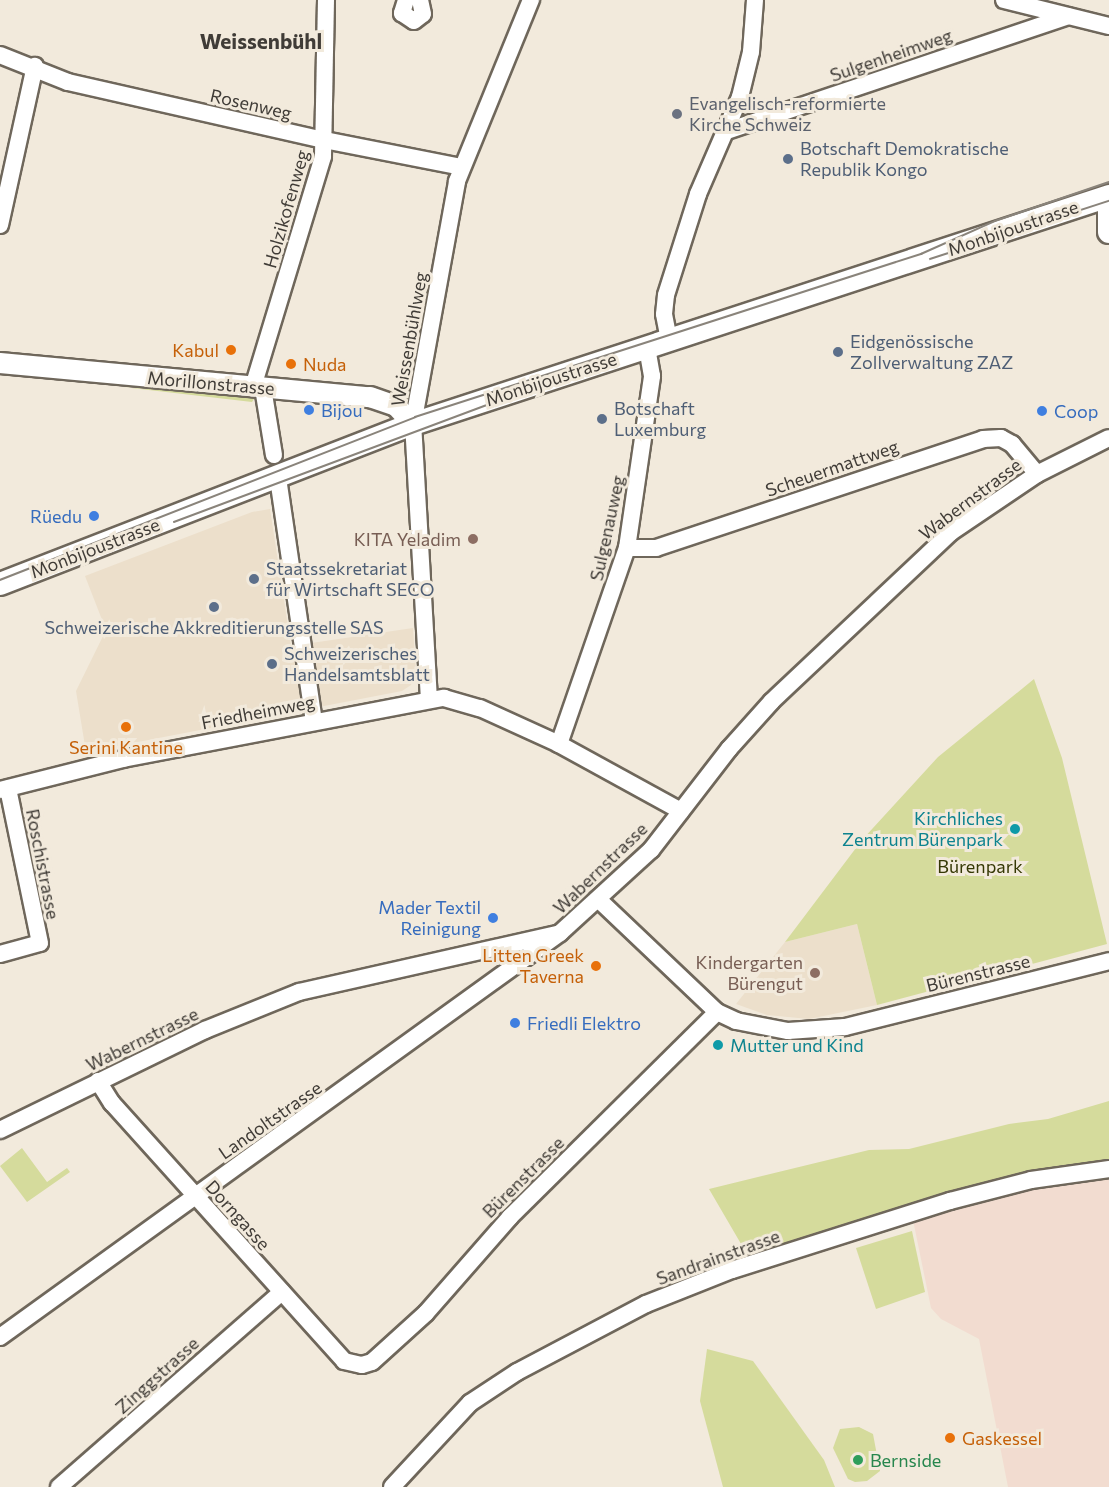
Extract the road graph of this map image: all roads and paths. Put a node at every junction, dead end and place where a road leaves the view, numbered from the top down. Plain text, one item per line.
1 (326, 0) edge
2 (406, 0) edge
3 (420, 0) edge
4 (531, 0) edge
5 (755, 0) edge
6 (1004, 0) edge
7 (1068, 16) junction
8 (1109, 26) edge
9 (0, 55) edge
10 (35, 66) junction
11 (727, 131) junction
12 (324, 141) junction
13 (461, 167) junction
14 (1109, 196) edge
15 (1109, 207) edge
16 (0, 225) edge
17 (1109, 232) edge
18 (669, 340) junction
19 (646, 348) junction
20 (0, 363) edge
21 (258, 387) junction
22 (413, 424) junction
23 (1109, 438) edge
24 (274, 455) dead end
25 (1037, 474) junction
26 (278, 478) junction
27 (627, 548) junction
28 (0, 584) edge
29 (429, 700) junction
30 (314, 721) junction
31 (560, 744) junction
32 (4, 789) edge
33 (681, 811) junction
34 (599, 900) junction
35 (560, 933) junction
36 (0, 954) edge
37 (1109, 961) edge
38 (717, 1012) junction
39 (98, 1081) junction
40 (0, 1130) edge
41 (1109, 1169) edge
42 (195, 1197) junction
43 (282, 1292) junction
44 (0, 1336) edge
45 (357, 1366) joint
46 (59, 1487) edge
47 (392, 1487) edge

1 - 12 street, Holzikofenweg
2 - 3 street
4 - 13 street, Weissenbühlweg
5 - 11 street
6 - 7 street
7 - 8 street
7 - 11 street, Sulgenheimweg
9 - 10 street, Rosenweg
10 - 12 street, Rosenweg
10 - 16 street
11 - 18 street
12 - 13 street, Rosenweg
12 - 21 street, Holzikofenweg
13 - 22 street, Weissenbühlweg
14 - 18 main road, Monbijoustrasse
15 - 17 main road
18 - 19 main road, Monbijoustrasse
19 - 22 main road, Monbijoustrasse
19 - 27 street, Sulgenauweg
20 - 21 street, Morillonstrasse
21 - 22 street, Morillonstrasse
21 - 24 street, Holzikofenweg
22 - 26 main road, Monbijoustrasse
22 - 29 street, Weissenbühlweg
23 - 25 street, Wabernstrasse
25 - 27 street, Scheuermattweg
25 - 33 street, Wabernstrasse
26 - 28 main road, Monbijoustrasse
26 - 30 street
27 - 31 street, Sulgenauweg
29 - 30 street, Friedheimweg
29 - 31 street, Friedheimweg
30 - 32 street, Friedheimweg
31 - 33 street, Friedheimweg
32 - 36 street, Roschistrasse
33 - 34 street, Wabernstrasse
34 - 35 street, Wabernstrasse
34 - 38 street, Bürenstrasse
35 - 39 street, Wabernstrasse
35 - 42 street, Landoltstrasse
37 - 38 street, Bürenstrasse
38 - 45 street, Bürenstrasse
39 - 40 street, Wabernstrasse
39 - 42 street, Dorngasse
41 - 47 street, Sandrainstrasse
42 - 43 street, Dorngasse
42 - 44 street, Landoltstrasse
43 - 45 street, Dorngasse
43 - 46 street, Zinggstrasse

